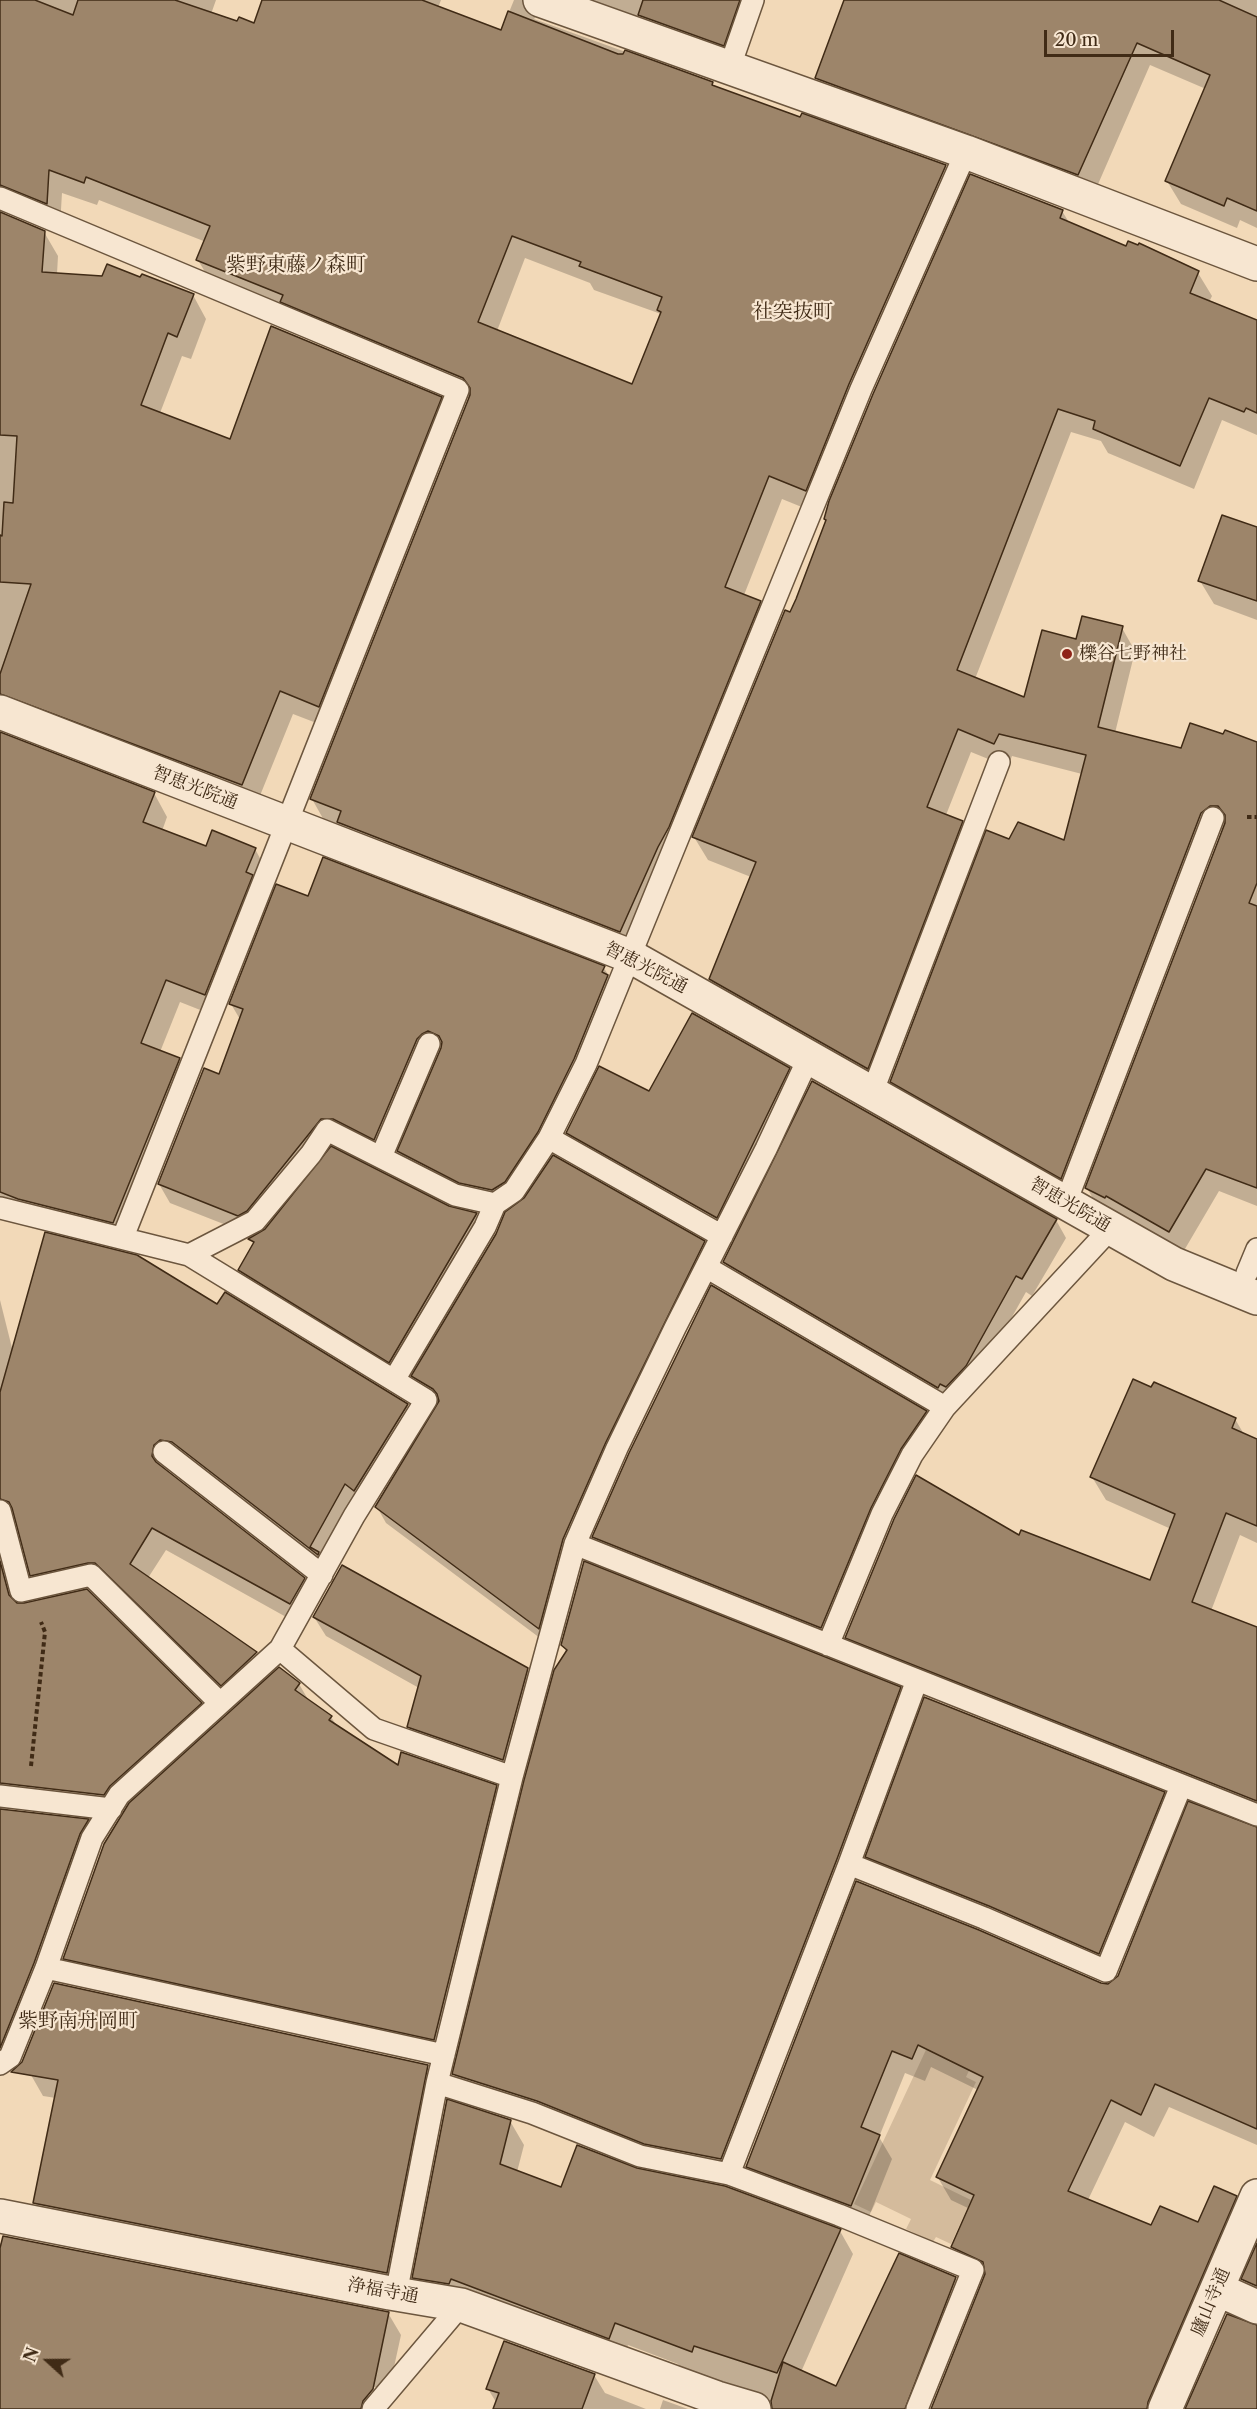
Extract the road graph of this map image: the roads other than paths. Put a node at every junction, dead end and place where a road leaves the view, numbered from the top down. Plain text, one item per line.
1 (540, 0) edge
2 (753, 0) edge
3 (730, 66) junction
4 (966, 152) junction
5 (0, 198) edge
6 (1257, 264) edge
7 (0, 712) edge
8 (999, 762) dead end
9 (1213, 818) dead end
10 (286, 823) junction
11 (630, 956) junction
12 (429, 1044) dead end
13 (809, 1057) junction
14 (872, 1093) junction
15 (549, 1138) junction
16 (381, 1157) junction
17 (1066, 1203) junction
18 (495, 1204) junction
19 (0, 1208) edge
20 (1111, 1228) junction
21 (722, 1236) junction
22 (123, 1238) junction
23 (1257, 1249) edge
24 (189, 1255) junction
25 (706, 1267) junction
26 (1252, 1286) edge
27 (394, 1380) junction
28 (945, 1407) junction
29 (164, 1452) dead end
30 (0, 1511) edge
31 (575, 1544) junction
32 (322, 1575) junction
33 (828, 1645) junction
34 (280, 1649) junction
35 (917, 1680) junction
36 (220, 1703) junction
37 (512, 1777) junction
38 (1181, 1786) junction
39 (0, 1796) edge
40 (111, 1809) junction
41 (1257, 1815) edge
42 (849, 1864) junction
43 (46, 1968) junction
44 (444, 2055) junction
45 (0, 2064) edge
46 (437, 2083) junction
47 (729, 2174) junction
48 (1257, 2196) edge
49 (0, 2216) edge
50 (1217, 2289) junction
51 (396, 2294) junction
52 (460, 2305) junction
53 (1257, 2307) edge
54 (373, 2409) edge
55 (754, 2409) edge
56 (917, 2409) edge
57 (1165, 2409) edge

1 - 3 street
2 - 3 lane
3 - 4 street
4 - 6 street
4 - 11 lane
5 - 10 lane
7 - 10 street, 智恵光院通
8 - 14 lane
9 - 17 lane
10 - 11 street, 智恵光院通
10 - 22 lane
11 - 13 street, 智恵光院通
11 - 15 lane
12 - 16 lane
13 - 14 street, 智恵光院通
13 - 21 lane
14 - 17 street, 智恵光院通
15 - 18 lane
15 - 21 lane
16 - 18 lane
16 - 24 lane
17 - 20 street, 智恵光院通
18 - 27 lane
19 - 22 lane
20 - 26 street, 智恵光院通
20 - 28 lane
21 - 25 lane
22 - 24 lane
23 - 26 lane
24 - 27 lane
25 - 28 lane
25 - 31 lane
27 - 32 lane
28 - 33 lane
29 - 32 lane
30 - 36 lane
31 - 33 lane
31 - 37 lane
32 - 34 lane
33 - 35 lane
34 - 36 lane
34 - 37 lane
35 - 38 lane
35 - 42 lane
36 - 40 lane
37 - 44 lane
38 - 41 lane
38 - 42 lane
39 - 40 lane
40 - 43 lane
42 - 47 lane
43 - 44 lane
43 - 45 lane
44 - 46 lane
46 - 47 lane
46 - 51 lane
47 - 56 lane
48 - 50 street, 廬山寺通
49 - 51 street, 浄福寺通
50 - 53 street
50 - 57 street, 廬山寺通
51 - 52 street, 浄福寺通
52 - 54 lane
52 - 55 street, 浄福寺通

